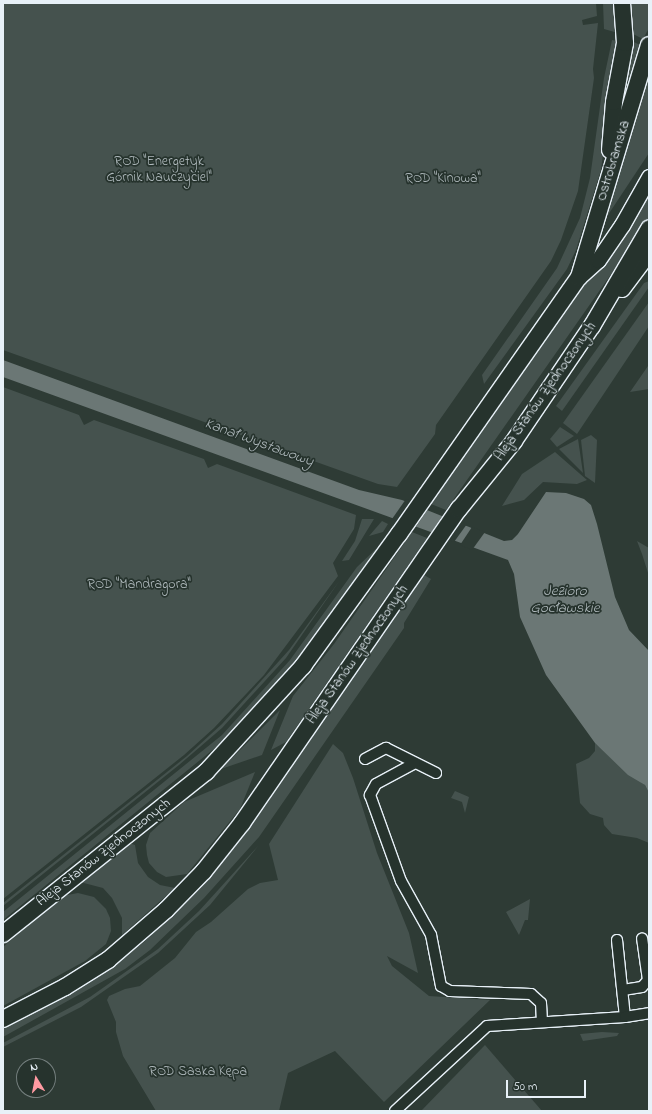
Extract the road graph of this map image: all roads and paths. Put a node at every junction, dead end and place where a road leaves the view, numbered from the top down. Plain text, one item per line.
1 (622, 3) edge
2 (649, 45) edge
3 (649, 177) edge
4 (607, 183) junction
5 (649, 229) edge
6 (649, 254) edge
7 (579, 277) junction
8 (592, 326) junction
9 (365, 760) dead end
10 (415, 763) junction
11 (436, 773) dead end
12 (3, 934) edge
13 (642, 938) dead end
14 (617, 940) dead end
15 (623, 990) junction
16 (649, 1013) edge
17 (626, 1017) junction
18 (3, 1019) edge
19 (542, 1022) junction
20 (395, 1111) edge

1 - 4 main road
2 - 4 main road, Ostrobramska
3 - 7 main road, Aleja Stanów Zjednoczonych
4 - 7 main road, Ostrobramska
5 - 8 main road, Aleja Stanów Zjednoczonych
6 - 8 main road
7 - 12 main road, Aleja Stanów Zjednoczonych
8 - 18 main road, Aleja Stanów Zjednoczonych
9 - 10 street
10 - 11 street
10 - 19 street
13 - 15 street
14 - 15 street
15 - 17 street
16 - 17 street
17 - 19 street
19 - 20 street

